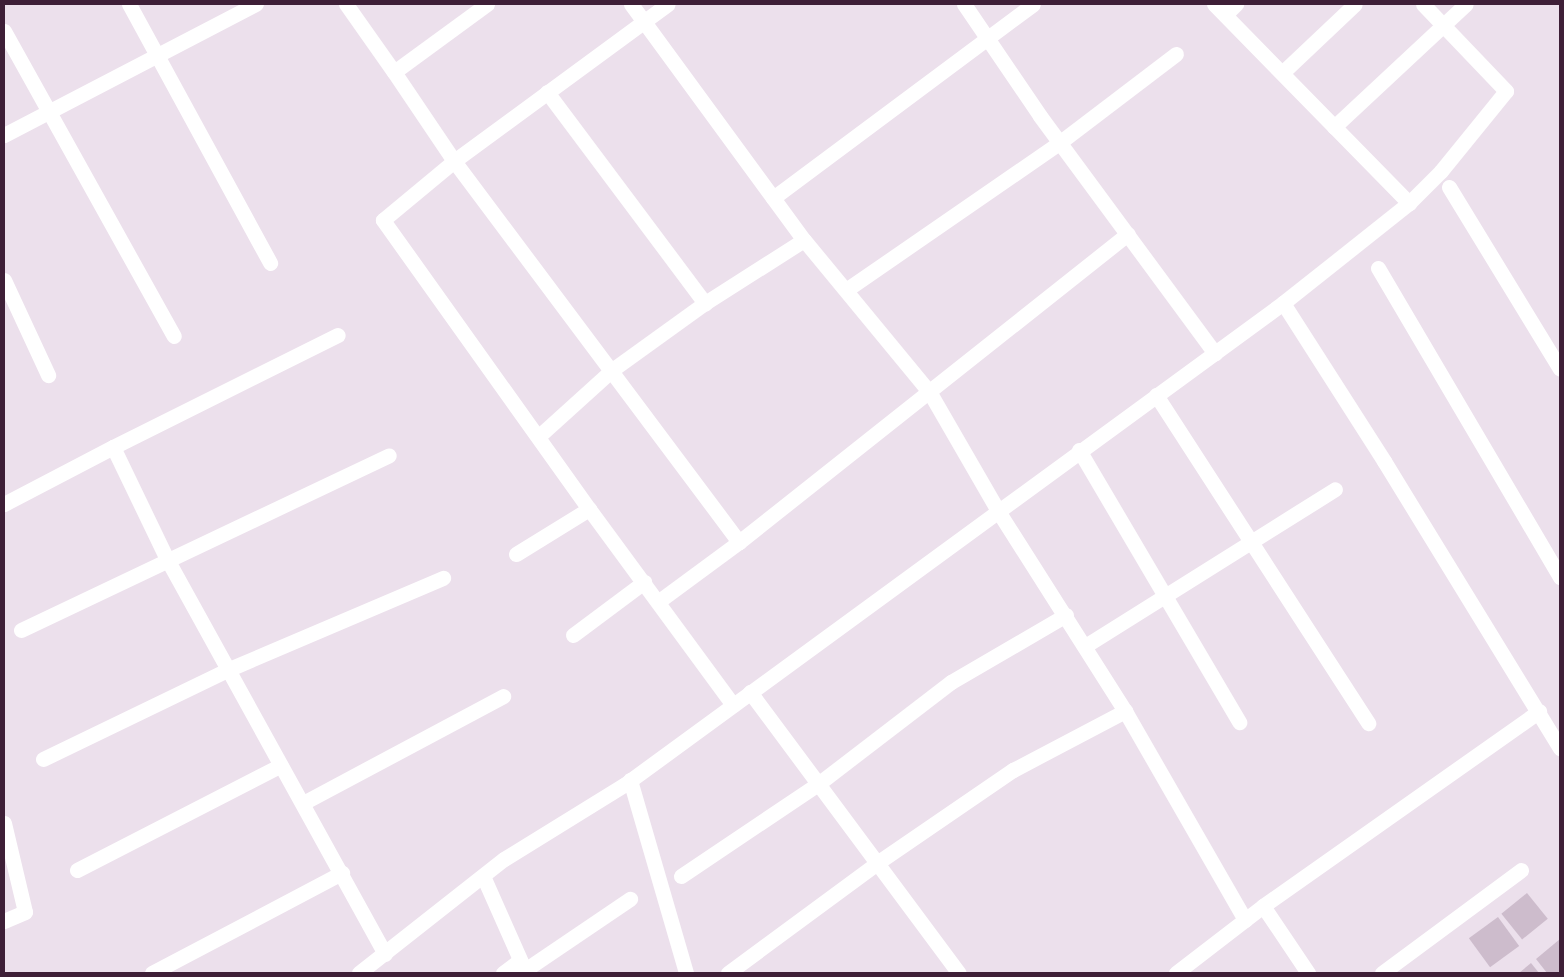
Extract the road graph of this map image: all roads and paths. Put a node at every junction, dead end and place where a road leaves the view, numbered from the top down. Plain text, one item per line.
1 (128, 4) edge
2 (256, 4) edge
3 (346, 4) edge
4 (487, 4) edge
5 (631, 4) edge
6 (668, 4) edge
7 (964, 4) edge
8 (1033, 4) edge
9 (1236, 4) edge
10 (1355, 4) edge
11 (1422, 4) edge
12 (1466, 4) edge
13 (1219, 9) edge
14 (643, 20) junction
15 (1443, 25) junction
16 (4, 31) edge
17 (987, 38) junction
18 (158, 54) junction
19 (1176, 54) dead end
20 (394, 72) junction
21 (1282, 73) junction
22 (547, 92) junction
23 (51, 110) junction
24 (1334, 126) junction
25 (4, 135) edge
26 (1059, 143) junction
27 (454, 161) junction
28 (1449, 187) dead end
29 (773, 198) junction
30 (1409, 203) junction
31 (1128, 234) junction
32 (804, 240) junction
33 (270, 263) dead end
34 (1378, 268) dead end
35 (4, 280) edge
36 (846, 290) junction
37 (704, 303) junction
38 (1283, 304) junction
39 (338, 335) dead end
40 (174, 336) dead end
41 (1215, 353) junction
42 (1560, 369) edge
43 (612, 370) junction
44 (48, 375) dead end
45 (930, 393) junction
46 (1156, 395) junction
47 (540, 436) junction
48 (113, 447) junction
49 (1079, 450) junction
50 (389, 455) dead end
51 (1335, 489) dead end
52 (4, 504) edge
53 (588, 509) junction
54 (998, 512) junction
55 (1251, 540) junction
56 (739, 542) junction
57 (516, 554) dead end
58 (167, 559) junction
59 (1560, 577) edge
60 (443, 578) dead end
61 (644, 582) junction
62 (1167, 596) junction
63 (659, 601) junction
64 (1066, 615) junction
65 (22, 630) dead end
66 (573, 635) dead end
67 (1086, 646) junction
68 (227, 670) junction
69 (750, 692) junction
70 (503, 696) dead end
71 (733, 704) junction
72 (1125, 711) junction
73 (1539, 711) junction
74 (1239, 722) dead end
75 (1368, 723) dead end
76 (1560, 748) edge
77 (43, 759) dead end
78 (281, 765) junction
79 (630, 780) junction
80 (818, 784) junction
81 (303, 803) junction
82 (4, 823) edge
83 (876, 863) junction
84 (77, 870) dead end
85 (1521, 870) dead end
86 (342, 873) junction
87 (483, 876) junction
88 (681, 876) dead end
89 (630, 898) dead end
90 (1263, 906) junction
91 (1245, 920) junction
92 (4, 922) edge
93 (385, 954) junction
94 (524, 968) edge
95 (152, 973) edge
96 (359, 973) edge
97 (503, 973) edge
98 (686, 973) edge
99 (728, 973) edge
100 (958, 973) edge
101 (1176, 973) edge
102 (1308, 973) edge
103 (1382, 973) edge

1 - 18 street
2 - 18 street
3 - 20 street
4 - 20 street
5 - 14 street
6 - 14 street
7 - 17 street
8 - 17 street
9 - 13 street
10 - 21 street
11 - 15 street
12 - 15 street
13 - 21 street
14 - 22 street
14 - 29 street
15 - 24 street
15 - 30 street
16 - 23 street
17 - 26 street
17 - 29 street
18 - 23 street
18 - 33 street
19 - 26 street
20 - 27 street
21 - 24 street
22 - 27 street
22 - 37 street
23 - 25 street
23 - 40 street
24 - 30 street
26 - 31 street
26 - 36 street
27 - 43 street
27 - 47 street
28 - 42 street
29 - 32 street
30 - 38 street
31 - 41 street
31 - 45 street
32 - 36 street
32 - 37 street
34 - 59 street
35 - 44 street
36 - 45 street
37 - 43 street
38 - 41 street
38 - 73 street
39 - 48 street
41 - 46 street
43 - 47 street
43 - 56 street
45 - 54 street
45 - 56 street
46 - 49 street
46 - 55 street
47 - 53 street
48 - 52 street
48 - 58 street
49 - 54 street
49 - 62 street
50 - 58 street
51 - 55 street
53 - 57 street
53 - 61 street
54 - 64 street
54 - 69 street
55 - 62 street
55 - 75 street
56 - 63 street
58 - 65 street
58 - 68 street
60 - 68 street
61 - 63 street
61 - 66 street
62 - 67 street
62 - 74 street
63 - 71 street
64 - 67 street
64 - 80 street
67 - 72 street
68 - 77 street
68 - 78 street
69 - 71 street
69 - 80 street
70 - 81 street
71 - 79 street
72 - 83 street
72 - 91 street
73 - 76 street
73 - 90 street
78 - 81 street
78 - 84 street
79 - 87 street
79 - 98 street
80 - 83 street
80 - 88 street
81 - 86 street
82 - 92 street
83 - 99 street
83 - 100 street
85 - 103 street
86 - 93 street
86 - 95 street
87 - 93 street
87 - 94 street
89 - 94 street
90 - 91 street
90 - 102 street
91 - 101 street
93 - 96 street
94 - 97 street

